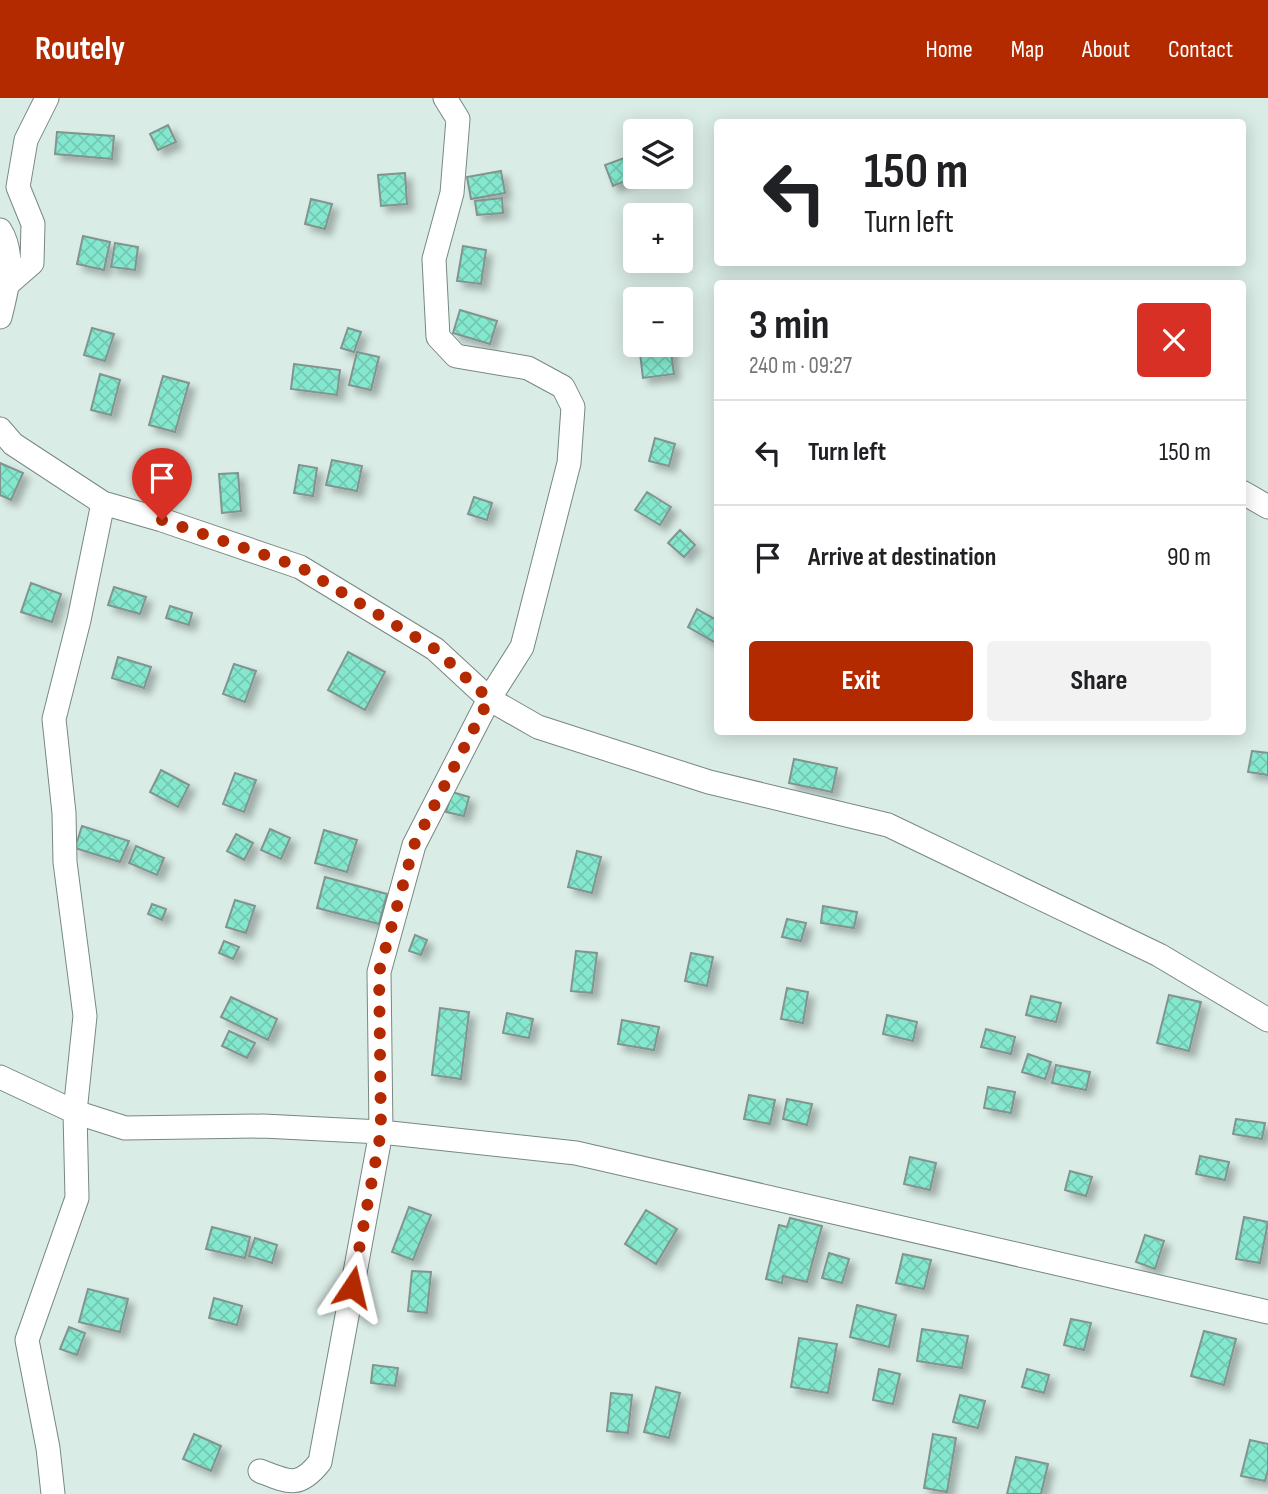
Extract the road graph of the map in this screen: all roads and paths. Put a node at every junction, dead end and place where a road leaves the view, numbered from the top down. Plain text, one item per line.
1 (47, 98) edge
2 (445, 98) edge
3 (0, 230) edge
4 (9, 283) junction
5 (0, 317) edge
6 (0, 429) edge
7 (1246, 494) edge
8 (103, 503) junction
9 (1268, 507) edge
10 (489, 699) junction
11 (1268, 1020) edge
12 (0, 1077) edge
13 (75, 1112) junction
14 (381, 1132) junction
15 (1268, 1312) edge
16 (260, 1471) dead end
17 (53, 1494) edge

1 - 4 street
2 - 10 street
3 - 4 street
4 - 5 street
6 - 8 street
7 - 9 street
8 - 10 street
8 - 13 street
10 - 11 street
10 - 14 street
12 - 13 street
13 - 14 street
13 - 17 street
14 - 15 street
14 - 16 street

